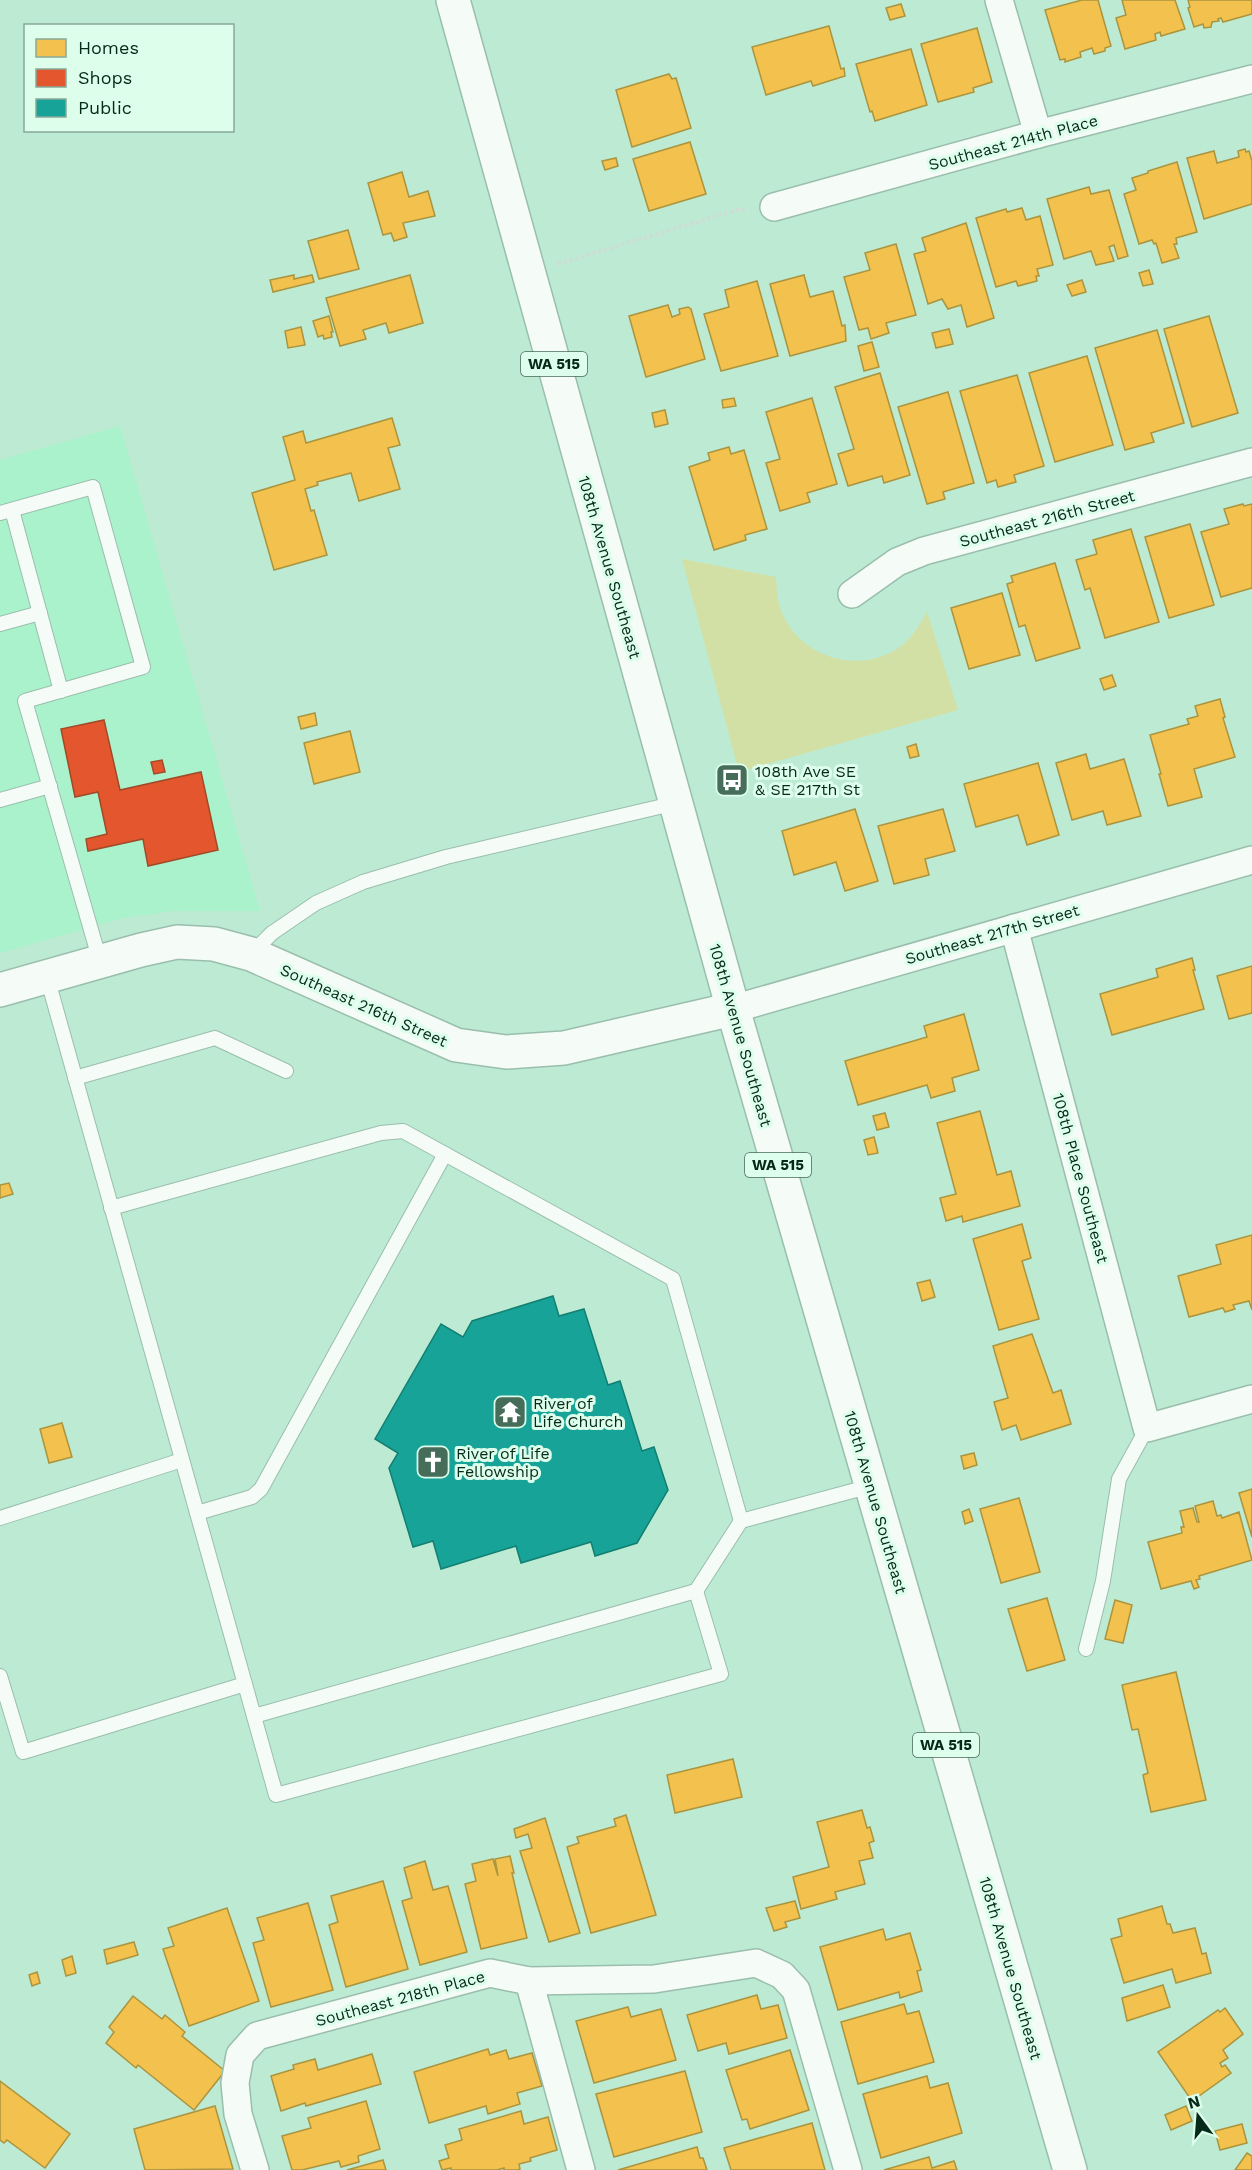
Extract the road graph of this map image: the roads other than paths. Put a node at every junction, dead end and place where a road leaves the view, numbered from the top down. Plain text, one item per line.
1 (453, 0) edge
2 (999, 0) edge
3 (1252, 79) edge
4 (1038, 134) junction
5 (774, 207) road end
6 (1252, 462) edge
7 (6, 512) edge
8 (852, 594) dead end
9 (40, 613) junction
10 (0, 624) edge
11 (61, 691) junction
12 (50, 786) junction
13 (0, 800) edge
14 (676, 803) junction
15 (1252, 860) edge
16 (1014, 928) junction
17 (251, 954) junction
18 (100, 961) junction
19 (46, 977) junction
20 (0, 990) edge
21 (733, 1009) junction
22 (286, 1071) dead end
23 (75, 1078) junction
24 (445, 1154) junction
25 (111, 1208) junction
26 (1252, 1399) edge
27 (1147, 1428) junction
28 (182, 1460) junction
29 (871, 1486) junction
30 (197, 1512) junction
31 (0, 1518) edge
32 (741, 1521) junction
33 (696, 1591) junction
34 (1086, 1650) dead end
35 (0, 1676) edge
36 (245, 1684) junction
37 (254, 1716) junction
38 (529, 1981) junction
39 (255, 2170) edge
40 (581, 2170) edge
41 (848, 2170) edge
42 (1070, 2170) edge

1 - 14 main road, 108th Avenue Southeast / WA 515
2 - 4 street
3 - 4 street, Southeast 214th Place
4 - 5 street, Southeast 214th Place
6 - 8 street, Southeast 216th Street
7 - 9 lane
7 - 11 lane
9 - 10 lane
9 - 11 lane
11 - 12 lane
12 - 13 lane
12 - 18 lane
14 - 17 lane
14 - 21 main road, 108th Avenue Southeast / WA 515
15 - 16 street, Southeast 217th Street
16 - 21 street, Southeast 217th Street
16 - 27 street, 108th Place Southeast
17 - 18 main road, Southeast 216th Street
17 - 21 main road, Southeast 216th Street
18 - 19 main road, Southeast 216th Street
19 - 20 main road, Southeast 216th Street
19 - 23 lane
21 - 29 main road, 108th Avenue Southeast / WA 515
22 - 23 lane
23 - 25 lane
24 - 25 lane
24 - 30 lane
24 - 32 lane
25 - 28 lane
26 - 27 street
27 - 34 lane
28 - 30 lane
28 - 31 lane
29 - 32 lane
29 - 42 main road, 108th Avenue Southeast / WA 515
30 - 36 lane
32 - 33 lane
33 - 37 lane
33 - 37 lane
35 - 36 lane
36 - 37 lane
38 - 39 street, Southeast 218th Place
38 - 40 street
38 - 41 street, Southeast 218th Place

